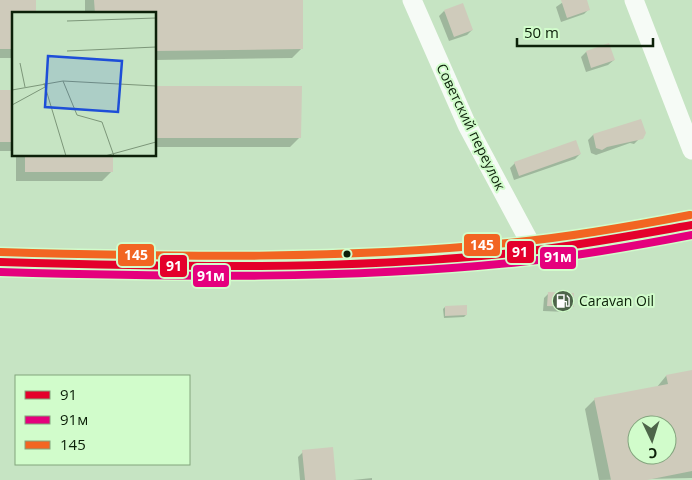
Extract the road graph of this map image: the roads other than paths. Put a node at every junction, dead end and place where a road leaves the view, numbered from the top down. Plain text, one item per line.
1 (412, 0) edge
2 (634, 0) edge
3 (692, 150) edge
4 (692, 225) edge
5 (535, 252) junction
6 (0, 262) edge

1 - 5 street, Советский переулок
2 - 3 street
4 - 5 main road
5 - 6 main road

